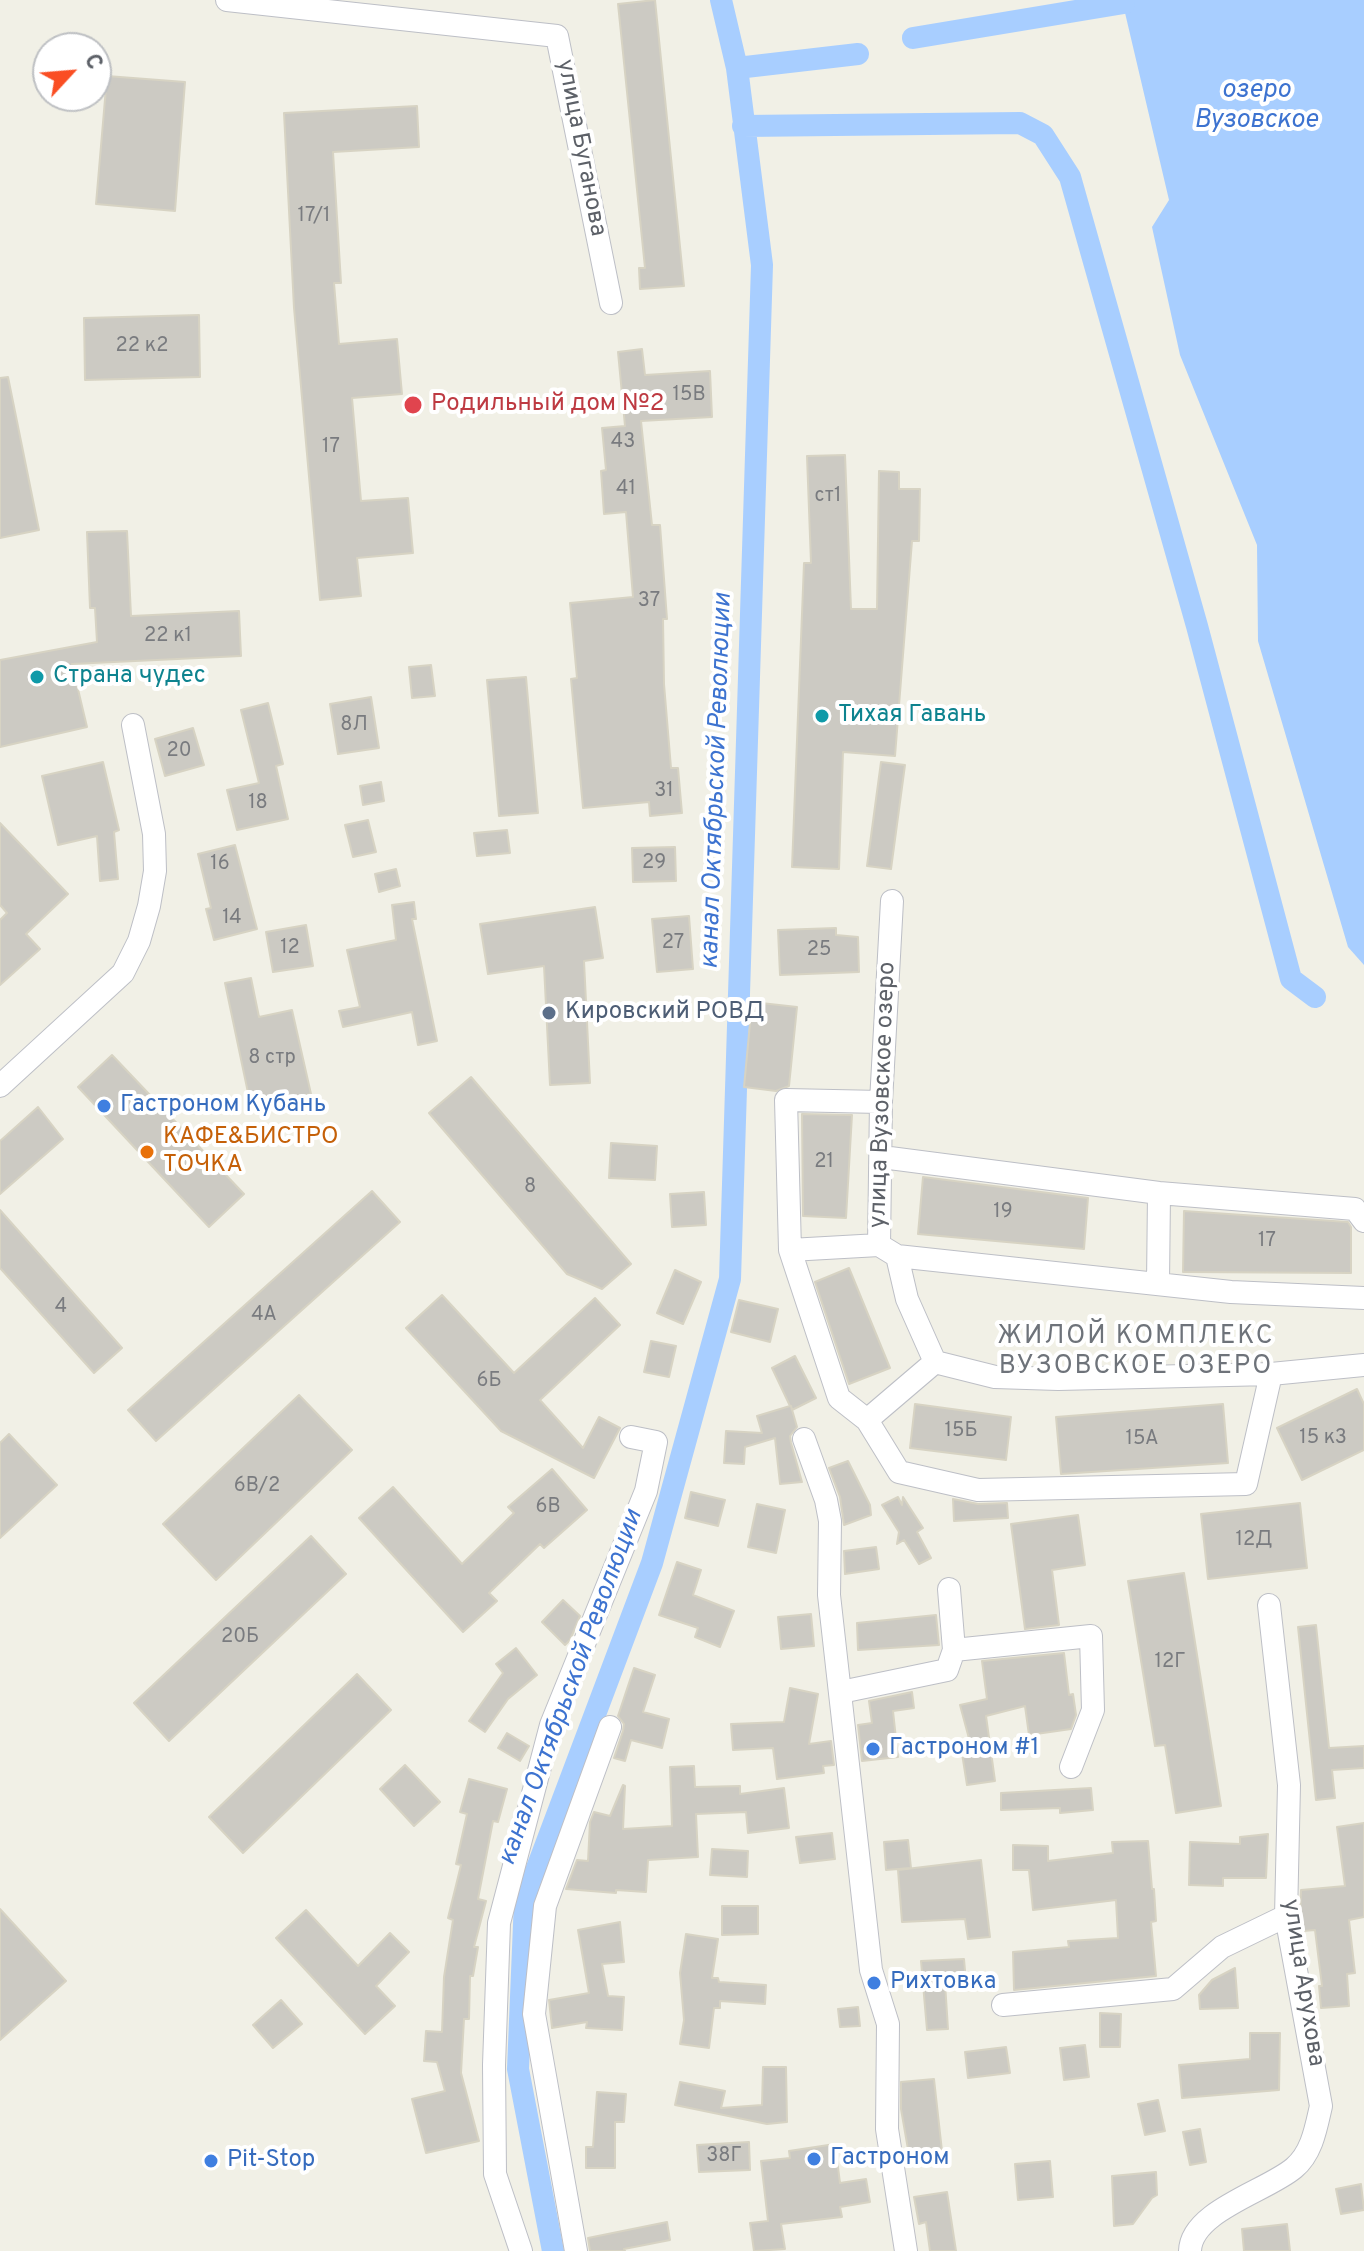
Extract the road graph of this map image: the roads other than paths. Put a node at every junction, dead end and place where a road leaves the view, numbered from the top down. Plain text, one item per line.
1 (227, 0) edge
2 (611, 303) dead end
3 (133, 725) dead end
4 (892, 901) dead end
5 (0, 1086) edge
6 (881, 1102) junction
7 (882, 1157) junction
8 (1159, 1193) junction
9 (1364, 1221) edge
10 (790, 1250) junction
11 (888, 1251) junction
12 (1158, 1284) junction
13 (1364, 1298) edge
14 (935, 1362) junction
15 (1364, 1365) edge
16 (1271, 1374) junction
17 (867, 1420) junction
18 (631, 1437) dead end
19 (804, 1439) dead end
20 (949, 1589) dead end
21 (1269, 1605) dead end
22 (954, 1650) junction
23 (841, 1692) junction
24 (610, 1727) dead end
25 (1071, 1767) dead end
26 (1286, 1916) junction
27 (1003, 2005) dead end
28 (521, 2251) edge
29 (576, 2251) edge
30 (906, 2251) edge
31 (1190, 2251) edge

1 - 2 street, улица Буганова
3 - 5 street
4 - 6 street, улица Вузовское озеро
6 - 7 street, улица Вузовское озеро
6 - 10 street
7 - 8 street
7 - 11 street, улица Вузовское озеро
8 - 9 street
8 - 12 street
10 - 11 street
10 - 17 street
11 - 12 street, улица Вузовское озеро
11 - 14 street
12 - 13 street, улица Вузовское озеро
14 - 16 street
14 - 17 street
15 - 16 street
16 - 17 street
18 - 28 street
19 - 23 street
20 - 22 street
21 - 26 street, улица Арухова
22 - 23 street
22 - 25 street
23 - 30 street
24 - 29 street
26 - 27 street
26 - 31 street, улица Арухова

